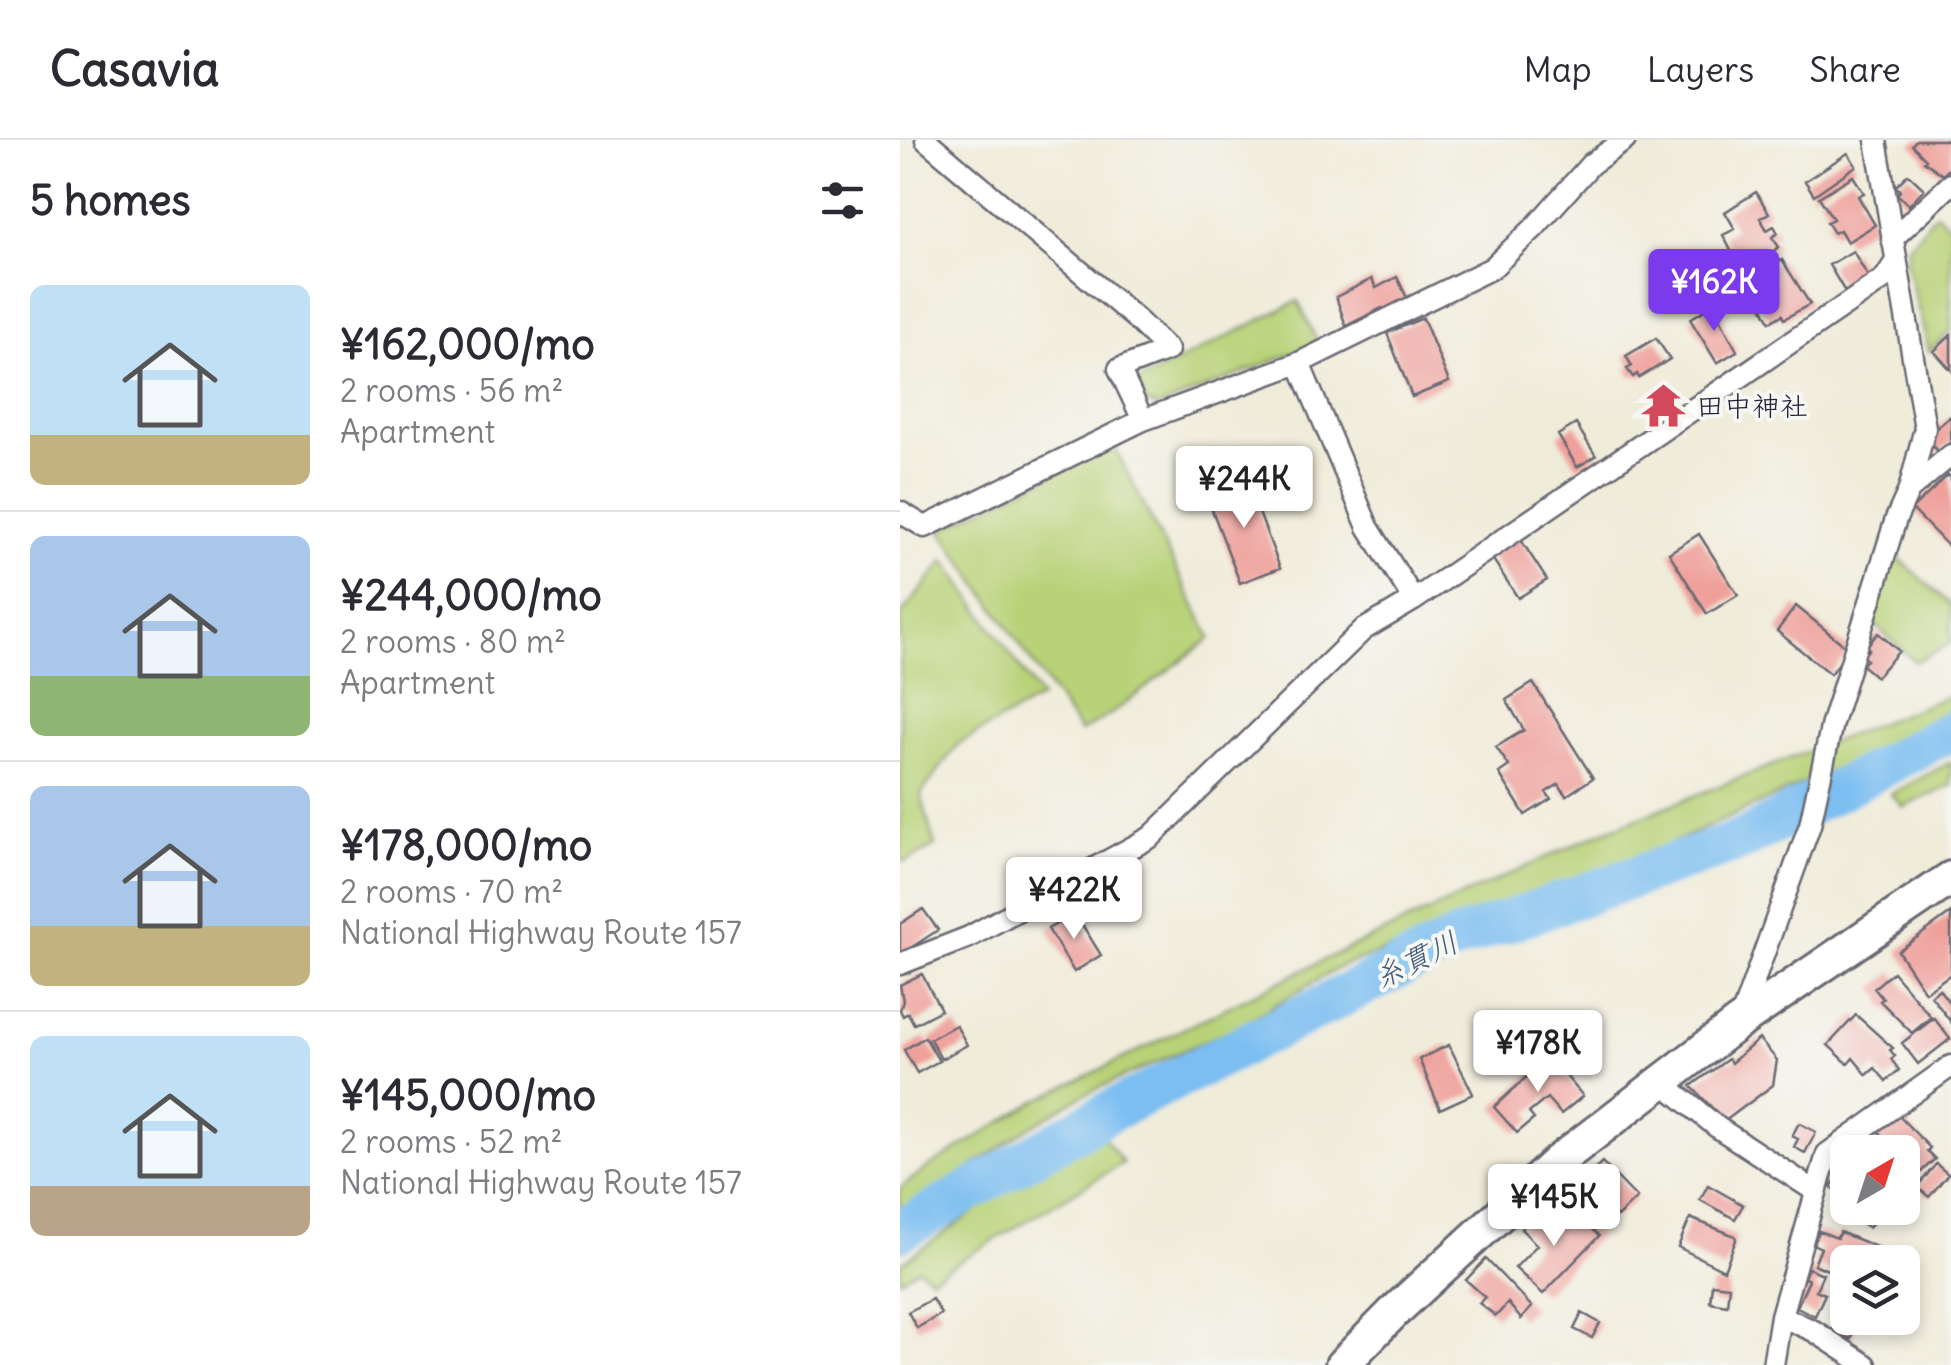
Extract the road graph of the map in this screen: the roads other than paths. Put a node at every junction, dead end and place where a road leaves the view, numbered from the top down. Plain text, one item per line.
1 (926, 140) edge
2 (1625, 140) edge
3 (1876, 140) edge
4 (1951, 184) edge
5 (1892, 239) junction
6 (1896, 261) junction
7 (1299, 363) junction
8 (1143, 420) junction
9 (1951, 455) edge
10 (1909, 490) junction
11 (900, 512) edge
12 (1414, 600) junction
13 (1951, 878) edge
14 (900, 964) edge
15 (1738, 1023) junction
16 (1951, 1066) edge
17 (1662, 1082) junction
18 (1815, 1191) junction
19 (1781, 1316) junction
20 (1342, 1365) edge
21 (1773, 1365) edge
22 (1866, 1365) edge

1 - 8 street
2 - 7 street
3 - 5 street
4 - 5 street
5 - 6 street
6 - 10 street
6 - 12 street
7 - 8 street
7 - 12 street
8 - 11 street
9 - 10 street
10 - 15 street
12 - 14 street
13 - 15 highway
15 - 17 highway
16 - 18 street
17 - 18 street
17 - 20 highway
18 - 19 street
19 - 21 street
19 - 22 street

